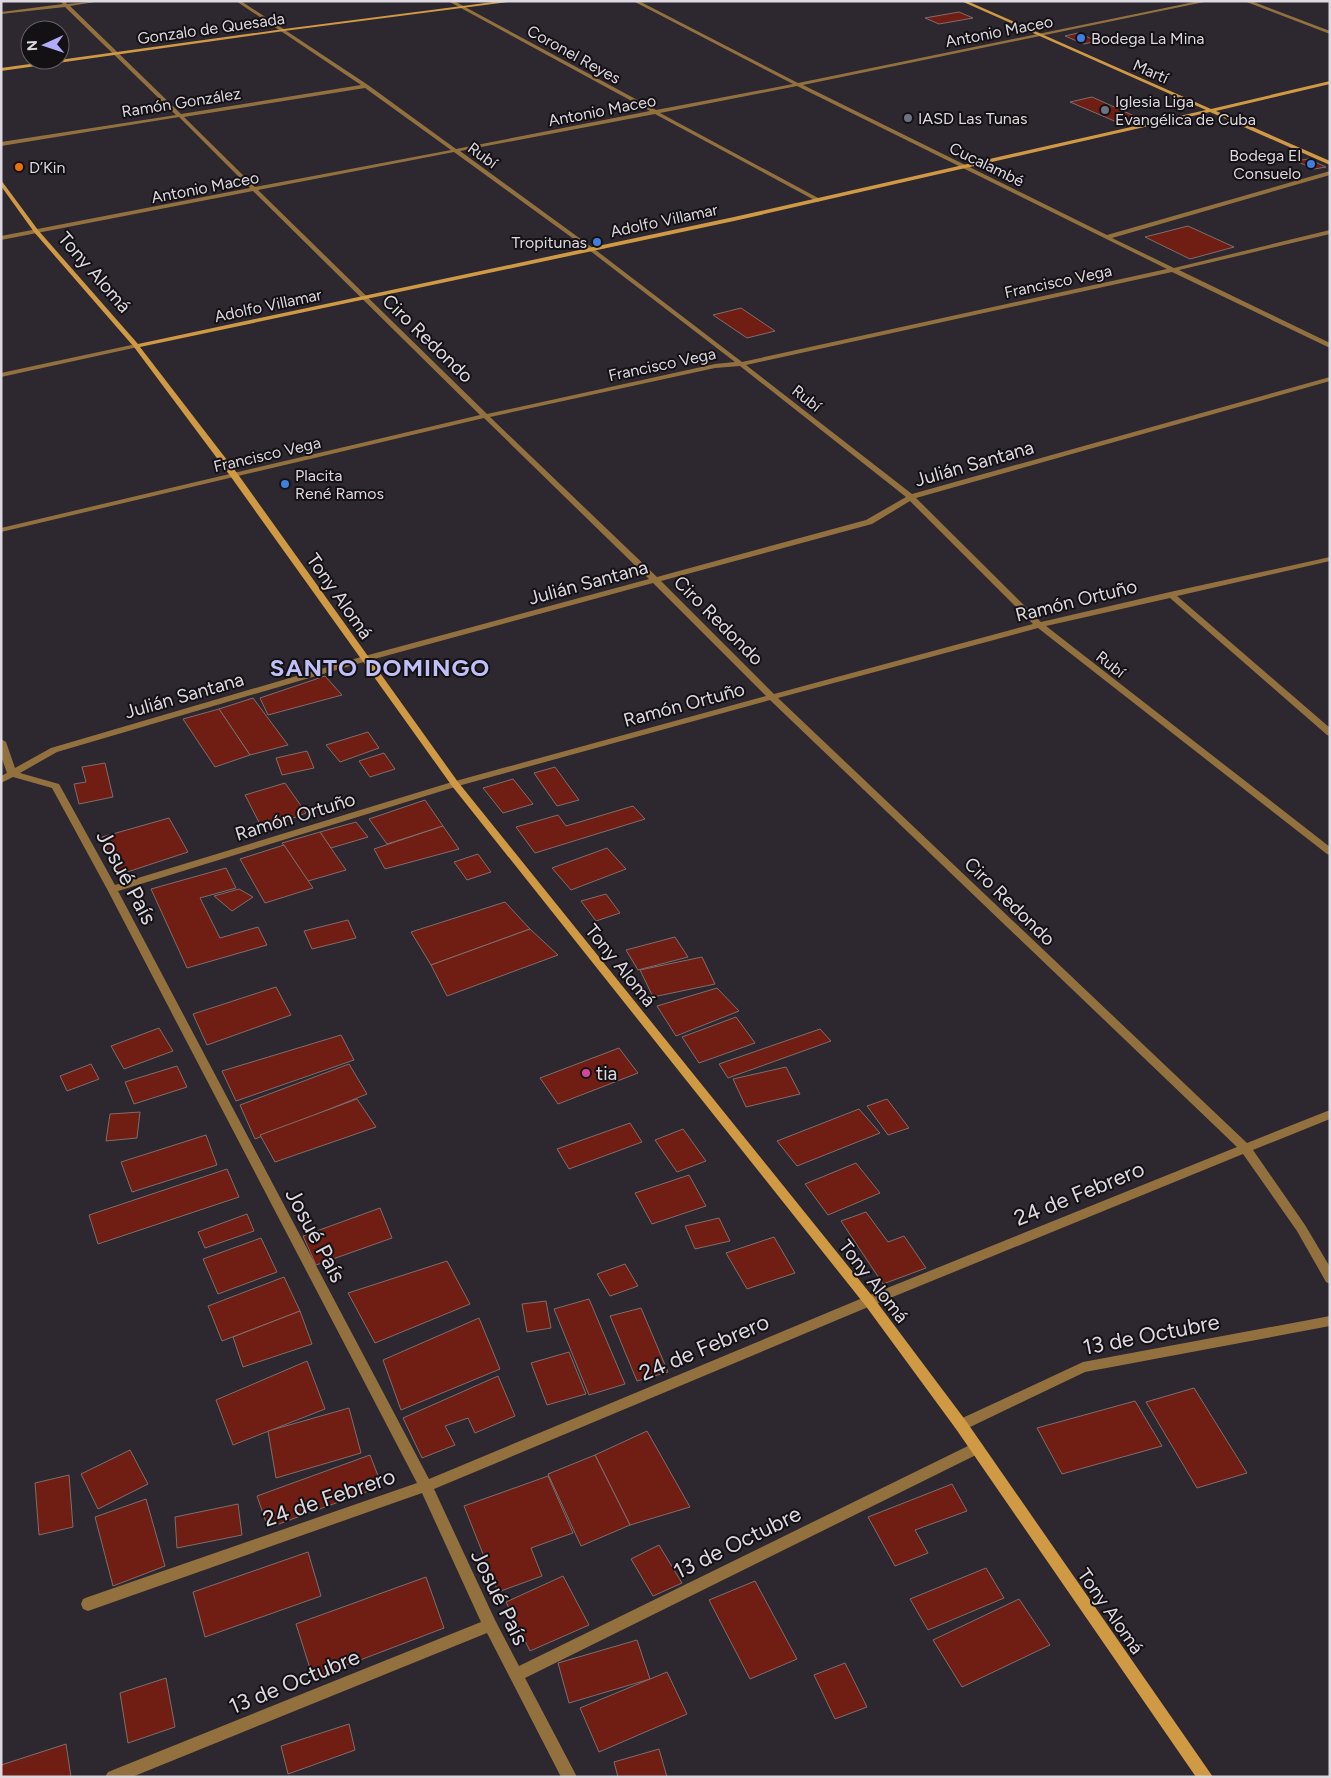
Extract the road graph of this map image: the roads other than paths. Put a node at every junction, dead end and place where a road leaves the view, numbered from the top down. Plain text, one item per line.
1 (99, 1) edge
2 (238, 1) edge
3 (450, 1) edge
4 (514, 1) edge
5 (635, 1) edge
6 (963, 1) edge
7 (1207, 1) edge
8 (1246, 1) edge
9 (64, 3) edge
10 (462, 8) junction
11 (1, 13) edge
12 (284, 30) junction
13 (1330, 33) edge
14 (1041, 36) junction
15 (118, 54) junction
16 (1, 70) edge
17 (1330, 82) edge
18 (796, 85) junction
19 (366, 86) junction
20 (1212, 111) junction
21 (654, 112) junction
22 (180, 115) junction
23 (1, 144) edge
24 (454, 152) junction
25 (1330, 163) edge
26 (963, 168) junction
27 (1330, 172) edge
28 (1, 182) edge
29 (255, 191) junction
30 (818, 200) junction
31 (36, 231) junction
32 (1330, 232) edge
33 (1108, 237) junction
34 (1, 238) edge
35 (592, 249) junction
36 (1173, 270) junction
37 (364, 299) junction
38 (136, 346) junction
39 (1330, 346) edge
40 (741, 364) junction
41 (1, 375) edge
42 (1330, 379) edge
43 (485, 416) junction
44 (234, 475) junction
45 (911, 498) junction
46 (1, 530) edge
47 (1330, 560) edge
48 (655, 580) junction
49 (1170, 594) junction
50 (1039, 625) junction
51 (364, 659) junction
52 (772, 697) junction
53 (1330, 733) edge
54 (1, 742) edge
55 (7, 777) edge
56 (455, 784) junction
57 (1330, 852) edge
58 (112, 889) junction
59 (1330, 1114) edge
60 (1246, 1149) junction
61 (1330, 1279) edge
62 (869, 1302) junction
63 (1330, 1321) edge
64 (962, 1425) junction
65 (977, 1448) junction
66 (426, 1486) junction
67 (88, 1604) dead end
68 (490, 1625) junction
69 (515, 1675) junction
70 (113, 1777) edge
71 (570, 1777) edge
72 (1205, 1777) edge

1 - 9 street
2 - 12 street, Rubí
3 - 10 street, Coronel Reyes
4 - 10 street, Gonzalo de Quesada
5 - 18 street, Cucalambé
6 - 14 street, Martí
7 - 14 street, Antonio Maceo
8 - 13 street
9 - 11 street
9 - 15 street, Ciro Redondo
10 - 12 street, Gonzalo de Quesada
10 - 21 street, Coronel Reyes
12 - 15 street, Gonzalo de Quesada
12 - 19 street, Rubí
14 - 18 street, Antonio Maceo
14 - 20 street, Martí
15 - 16 street, Gonzalo de Quesada
15 - 22 street, Ciro Redondo
17 - 20 street, Adolfo Villamar
18 - 21 street, Antonio Maceo
18 - 26 street, Cucalambé
19 - 22 street, Ramón González
19 - 24 street, Rubí
20 - 25 street, Martí
20 - 26 street, Adolfo Villamar
21 - 24 street, Antonio Maceo
21 - 30 street, Coronel Reyes
22 - 23 street, Ramón González
22 - 29 street, Ciro Redondo
24 - 29 street, Antonio Maceo
24 - 35 street, Rubí
26 - 30 street, Adolfo Villamar
26 - 33 street, Cucalambé
27 - 33 street
28 - 31 street, Tony Alomá
29 - 31 street, Antonio Maceo
29 - 37 street, Ciro Redondo
30 - 35 street, Adolfo Villamar
31 - 34 street, Antonio Maceo
31 - 38 street, Tony Alomá
32 - 36 street, Francisco Vega
33 - 36 street, Cucalambé
35 - 37 street, Adolfo Villamar
35 - 40 street, Rubí
36 - 39 street, Cucalambé
36 - 40 street, Francisco Vega
37 - 38 street, Adolfo Villamar
37 - 43 street, Ciro Redondo
38 - 41 street, Adolfo Villamar
38 - 44 street, Tony Alomá
40 - 43 street, Francisco Vega
40 - 45 street, Rubí
42 - 45 street, Julián Santana
43 - 44 street, Francisco Vega
43 - 48 street, Ciro Redondo
44 - 46 street, Francisco Vega
44 - 51 street, Tony Alomá
45 - 48 street, Julián Santana
45 - 50 street, Rubí
47 - 49 street, Ramón Ortuño
48 - 51 street, Julián Santana
48 - 52 street, Ciro Redondo
49 - 50 street, Ramón Ortuño
49 - 53 street
50 - 52 street, Ramón Ortuño
50 - 57 street, Rubí
51 - 55 street, Julián Santana
51 - 56 street, Tony Alomá
52 - 56 street, Ramón Ortuño
52 - 60 street, Ciro Redondo
54 - 55 street
55 - 58 street, Josué País
56 - 58 street, Ramón Ortuño
56 - 62 street, Tony Alomá
58 - 66 street, Josué País
59 - 60 street, 24 de Febrero
60 - 61 street, Ciro Redondo
60 - 62 street, 24 de Febrero
62 - 64 street, Tony Alomá
62 - 66 street, 24 de Febrero
63 - 64 street, 13 de Octubre
64 - 65 street, Tony Alomá
65 - 69 street, 13 de Octubre
65 - 72 street, Tony Alomá
66 - 67 street, 24 de Febrero
66 - 68 street, Josué País
68 - 69 street, Josué País
68 - 70 street, 13 de Octubre
69 - 71 street, Josué País

